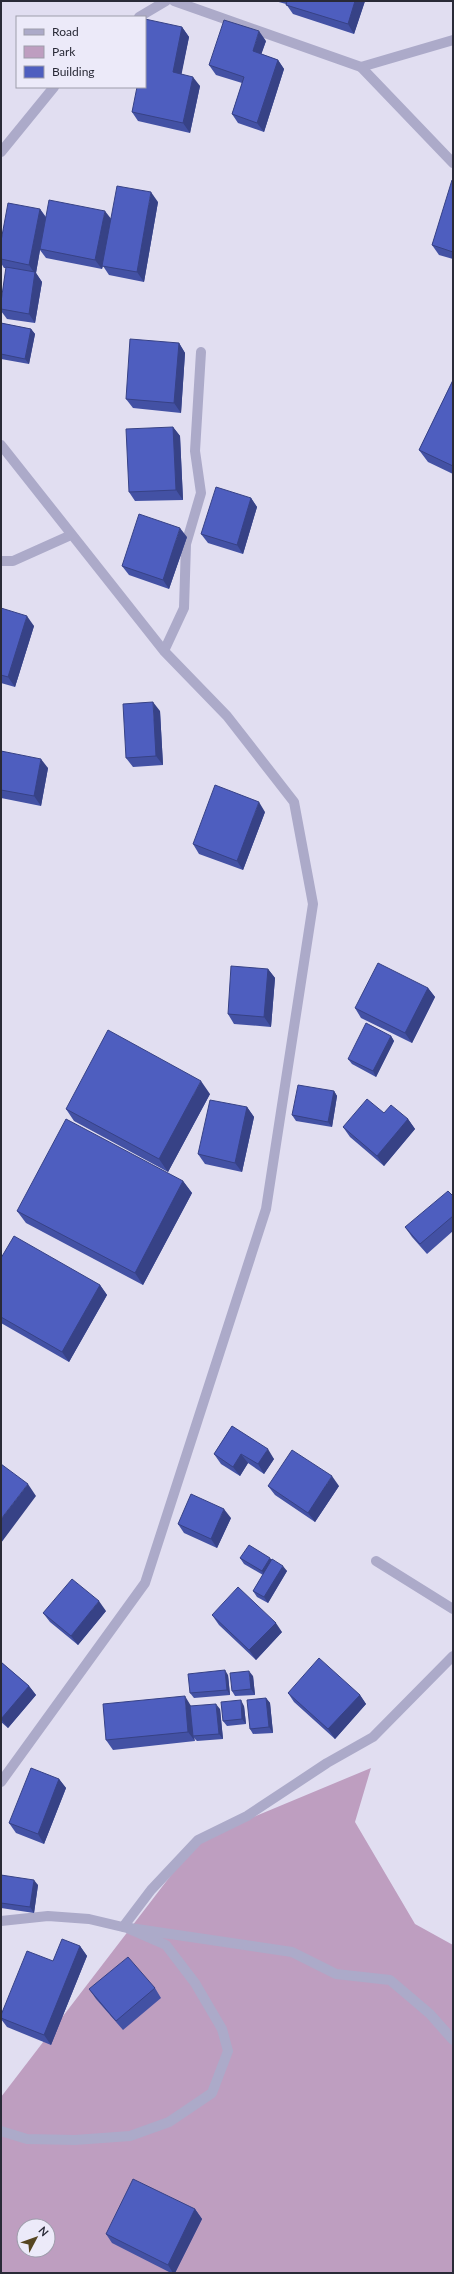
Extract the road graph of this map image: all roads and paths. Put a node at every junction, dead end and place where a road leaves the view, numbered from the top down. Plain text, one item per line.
1 (166, 1) edge
2 (174, 1) edge
3 (141, 16) edge
4 (453, 40) edge
5 (361, 67) junction
6 (53, 88) edge
7 (1, 152) edge
8 (453, 162) edge
9 (201, 352) dead end
10 (1, 445) edge
11 (71, 535) junction
12 (1, 561) edge
13 (164, 651) junction
14 (376, 1560) dead end
15 (453, 1609) edge
16 (453, 1656) edge
17 (1, 1782) edge
18 (1, 1921) edge
19 (122, 1927) junction
20 (453, 2040) edge
21 (1, 2131) edge

1 - 3 street
2 - 5 street
4 - 5 street
5 - 8 street
6 - 7 street
9 - 13 street
10 - 11 street
11 - 12 street
11 - 13 street
13 - 17 street
14 - 15 street
16 - 19 street
18 - 19 street
19 - 20 street
19 - 21 street

